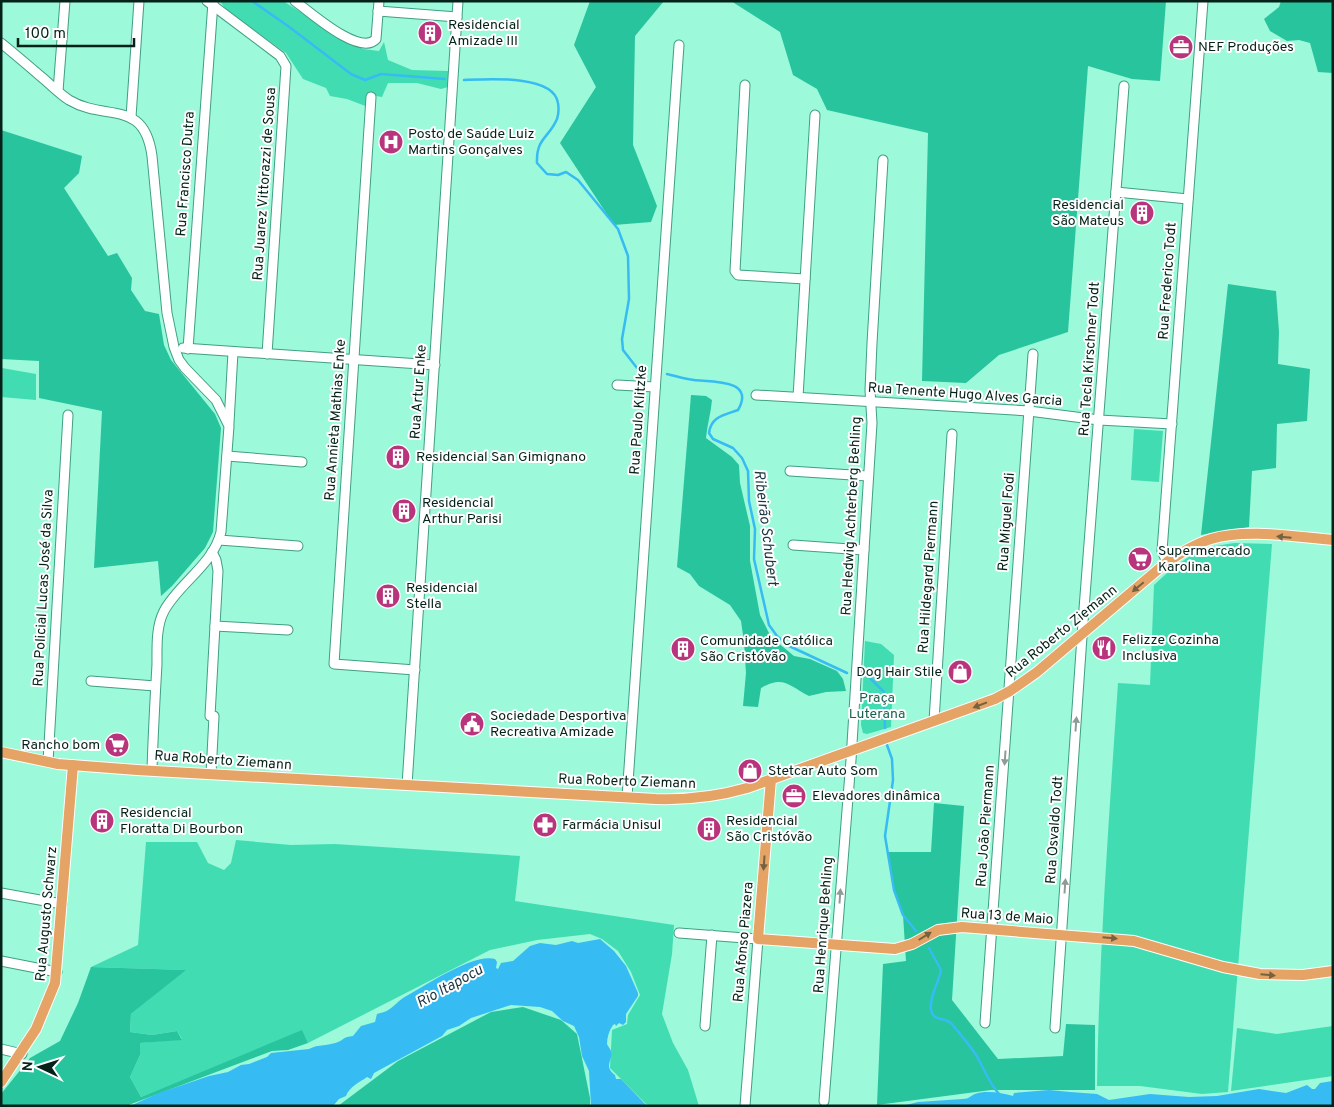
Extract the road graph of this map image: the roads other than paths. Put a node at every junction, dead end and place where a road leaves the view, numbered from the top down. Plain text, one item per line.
1 (65, 1) edge
2 (139, 1) edge
3 (295, 1) edge
4 (379, 1) edge
5 (458, 1) edge
6 (1203, 1) edge
7 (211, 3) edge
8 (378, 11) junction
9 (457, 17) junction
10 (1, 43) edge
11 (679, 45) dead end
12 (745, 85) dead end
13 (1124, 86) dead end
14 (58, 91) junction
15 (371, 97) dead end
16 (815, 115) dead end
17 (132, 117) junction
18 (883, 160) dead end
19 (1116, 192) junction
20 (1188, 199) junction
21 (805, 279) junction
22 (174, 348) junction
23 (188, 349) junction
24 (233, 352) junction
25 (267, 354) junction
26 (1033, 354) dead end
27 (354, 360) junction
28 (435, 365) junction
29 (617, 385) dead end
30 (655, 386) junction
31 (756, 395) dead end
32 (798, 397) junction
33 (871, 402) junction
34 (1028, 411) junction
35 (68, 415) dead end
36 (1099, 420) junction
37 (1172, 424) junction
38 (229, 426) junction
39 (952, 434) dead end
40 (227, 456) junction
41 (302, 462) dead end
42 (790, 471) dead end
43 (868, 476) junction
44 (219, 540) junction
45 (1333, 540) edge
46 (793, 545) dead end
47 (298, 546) dead end
48 (864, 550) junction
49 (212, 552) junction
50 (1167, 562) junction
51 (215, 626) junction
52 (288, 630) dead end
53 (1082, 634) junction
54 (415, 670) junction
55 (91, 681) dead end
56 (155, 686) junction
57 (1010, 692) junction
58 (934, 721) junction
59 (851, 751) junction
60 (1, 752) edge
61 (48, 762) junction
62 (73, 765) junction
63 (152, 770) junction
64 (211, 774) junction
65 (771, 780) junction
66 (407, 785) junction
67 (627, 797) junction
68 (1, 893) edge
69 (62, 904) junction
70 (992, 930) junction
71 (679, 933) dead end
72 (1062, 934) junction
73 (715, 935) junction
74 (758, 939) junction
75 (836, 945) junction
76 (1, 961) edge
77 (1, 965) edge
78 (1333, 971) edge
79 (57, 974) junction
80 (985, 1023) dead end
81 (707, 1026) dead end
82 (1055, 1028) dead end
83 (1, 1049) edge
84 (22, 1054) junction
85 (1, 1082) edge
86 (824, 1102) dead end
87 (745, 1106) edge

1 - 14 street
2 - 17 street
3 - 8 street
4 - 8 street
5 - 9 street, Rua Artur Enke
6 - 20 street, Rua Frederico Todt
7 - 23 street, Rua Francisco Dutra
7 - 25 street, Rua Juarez Vittorazzi de Sousa
8 - 9 street
9 - 28 street, Rua Artur Enke
10 - 14 street
11 - 30 street, Rua Paulo Klitzke
12 - 21 street
13 - 19 street, Rua Tecla Kirschner Todt
14 - 17 street
15 - 27 street, Rua Annieta Mathias Enke
16 - 21 street
17 - 22 street
18 - 33 street, Rua Hedwig Achterberg Behling
19 - 20 street
19 - 36 street, Rua Tecla Kirschner Todt
20 - 37 street, Rua Frederico Todt
21 - 32 street
22 - 23 street
22 - 38 street
23 - 24 street
24 - 25 street
24 - 38 street
25 - 27 street
26 - 34 street, Rua Miguel Fodi
27 - 28 street
27 - 54 street, Rua Annieta Mathias Enke
28 - 54 street, Rua Artur Enke
29 - 30 street
30 - 67 street, Rua Paulo Klitzke
31 - 32 street, Rua Tenente Hugo Alves Garcia
32 - 33 street, Rua Tenente Hugo Alves Garcia
33 - 34 street, Rua Tenente Hugo Alves Garcia
33 - 43 street, Rua Hedwig Achterberg Behling
34 - 36 street, Rua Tenente Hugo Alves Garcia
34 - 57 street, Rua Miguel Fodi
35 - 61 street, Rua Policial Lucas José da Silva
36 - 37 street, Rua Tenente Hugo Alves Garcia
36 - 53 street, Rua Tecla Kirschner Todt
37 - 50 street, Rua Frederico Todt
38 - 40 street
39 - 58 street, Rua Hildegard Piermann
40 - 41 street
40 - 44 street
42 - 43 street
43 - 48 street, Rua Hedwig Achterberg Behling
44 - 47 street
44 - 49 street
45 -> 50 main road, Rua Roberto Ziemann
46 - 48 street
48 - 59 street, Rua Hedwig Achterberg Behling
49 - 51 street
49 - 56 street
50 -> 53 main road, Rua Roberto Ziemann
51 - 52 street
51 - 64 street
53 - 57 main road, Rua Roberto Ziemann
72 -> 53 street, Rua Osvaldo Todt
54 - 66 street, Rua Artur Enke
55 - 56 street
56 - 63 street
57 -> 58 main road, Rua Roberto Ziemann
57 -> 70 street, Rua João Piermann
58 - 59 main road, Rua Roberto Ziemann
59 - 65 main road, Rua Roberto Ziemann
75 -> 59 street, Rua Henrique Behling
60 - 61 main road, Rua Roberto Ziemann
61 - 62 main road, Rua Roberto Ziemann
62 - 63 main road, Rua Roberto Ziemann
62 - 69 main road, Rua Augusto Schwarz
63 - 64 main road, Rua Roberto Ziemann
64 - 66 main road, Rua Roberto Ziemann
65 - 67 main road, Rua Roberto Ziemann
65 -> 74 main road, Rua Afonso Piazera
66 - 67 main road, Rua Roberto Ziemann
68 - 69 street
69 - 79 main road, Rua Augusto Schwarz
70 - 72 main road, Rua 13 de Maio
75 -> 70 main road, Rua 13 de Maio
70 - 80 street, Rua João Piermann
71 - 73 street, Rua 13 de Maio
72 -> 78 main road, Rua 13 de Maio
72 - 82 street, Rua Osvaldo Todt
73 - 74 street, Rua 13 de Maio
73 - 81 street
74 - 75 main road, Rua 13 de Maio
74 - 87 street, Rua Afonso Piazera
75 - 86 street, Rua Henrique Behling
76 - 79 street
77 - 79 street
79 - 84 main road, Rua Augusto Schwarz
83 - 84 street
84 - 85 main road, Rua Augusto Schwarz

